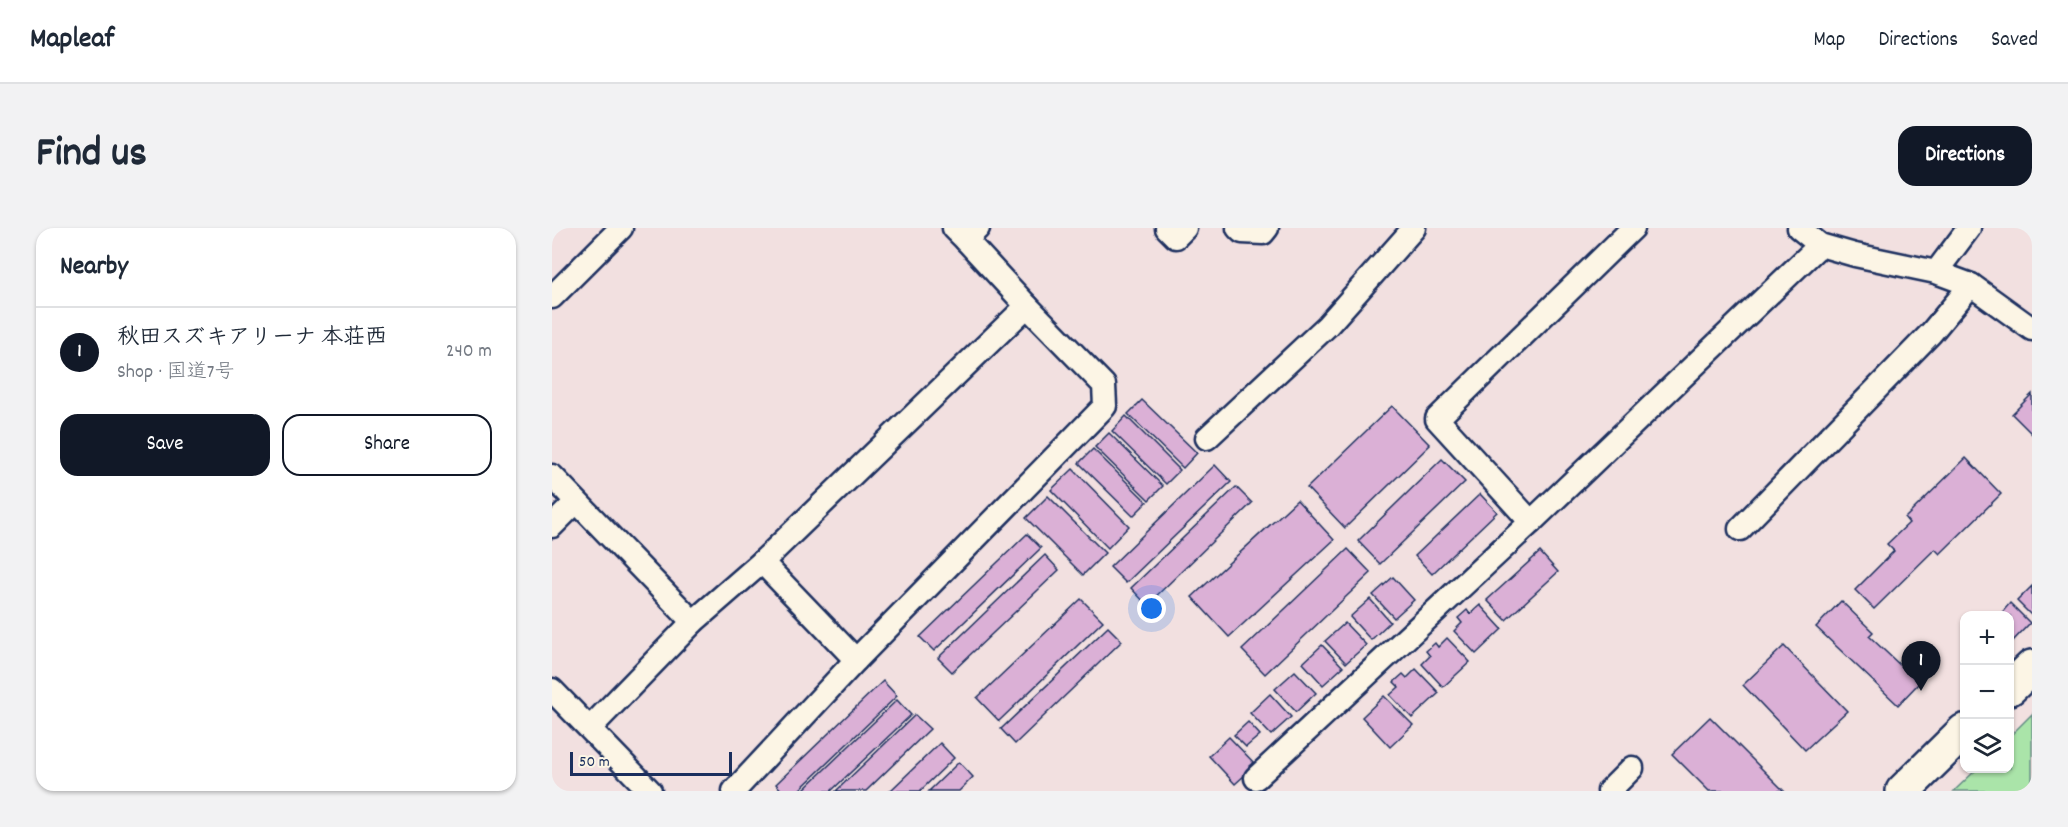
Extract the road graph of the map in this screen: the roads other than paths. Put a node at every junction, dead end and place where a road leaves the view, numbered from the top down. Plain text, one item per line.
1 (621, 228) edge
2 (1167, 228) edge
3 (1185, 228) edge
4 (1238, 228) edge
5 (1268, 228) edge
6 (1414, 228) edge
7 (1633, 228) edge
8 (1799, 228) edge
9 (1969, 228) edge
10 (966, 232) edge
11 (1820, 244) junction
12 (1936, 272) junction
13 (1971, 285) junction
14 (552, 297) edge
15 (1027, 306) junction
16 (2032, 329) edge
17 (1207, 438) dead end
18 (552, 476) edge
19 (576, 502) junction
20 (1532, 522) junction
21 (552, 526) edge
22 (1740, 529) dead end
23 (762, 562) junction
24 (693, 622) junction
25 (856, 660) junction
26 (2032, 667) edge
27 (2014, 684) edge
28 (552, 690) edge
29 (590, 728) junction
30 (1960, 736) edge
31 (1632, 768) dead end
32 (1256, 778) dead end
33 (650, 791) edge
34 (734, 791) edge
35 (1609, 791) edge
36 (1903, 791) edge

1 - 14 street
2 - 3 street
4 - 5 street
6 - 17 street
7 - 20 street
8 - 11 street
9 - 12 street
10 - 15 street
11 - 12 street
11 - 20 street
12 - 13 street
13 - 16 street
13 - 22 street
15 - 23 street
15 - 25 street
18 - 19 street
19 - 21 street
19 - 24 street
20 - 32 street
23 - 24 street
23 - 25 street
24 - 29 street
25 - 34 street
26 - 27 highway
28 - 29 street
29 - 33 street
30 - 36 highway
31 - 35 street

